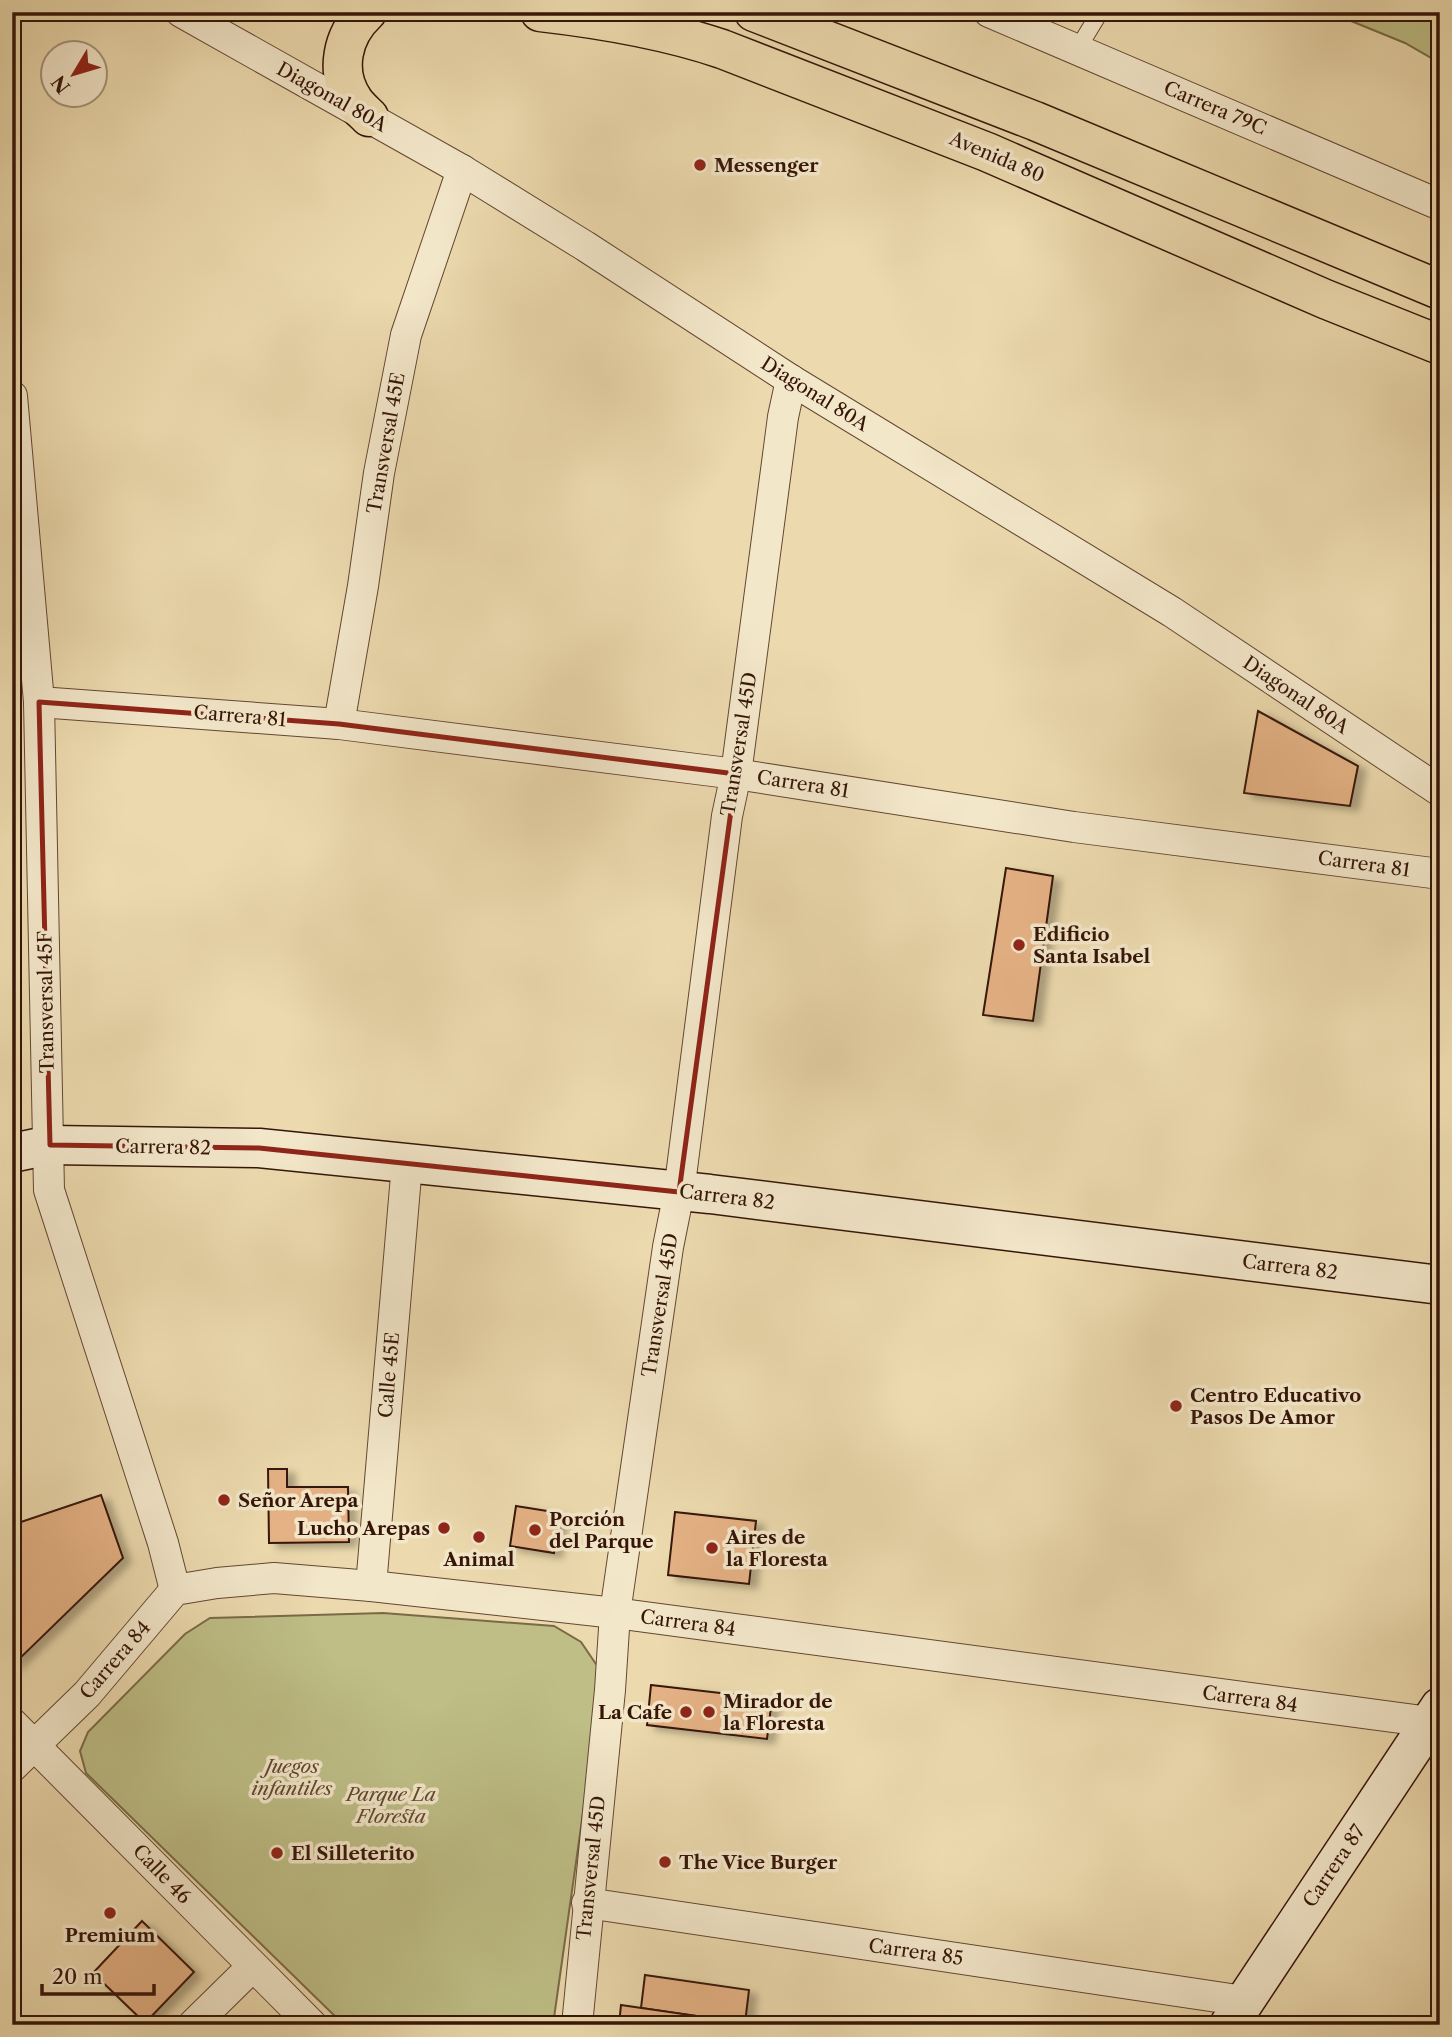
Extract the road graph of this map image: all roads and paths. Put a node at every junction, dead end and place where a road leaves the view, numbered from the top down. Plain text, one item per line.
1 (181, 12) edge
2 (367, 12) edge
3 (540, 12) edge
4 (754, 12) edge
5 (989, 12) edge
6 (1100, 12) edge
7 (1077, 50) junction
8 (369, 117) junction
9 (462, 170) junction
10 (1440, 205) edge
11 (1440, 290) edge
12 (1440, 345) edge
13 (791, 380) junction
14 (12, 396) edge
15 (38, 702) junction
16 (339, 724) junction
17 (736, 774) junction
18 (1440, 791) edge
19 (1440, 874) edge
20 (50, 1145) junction
21 (12, 1153) edge
22 (407, 1164) junction
23 (679, 1192) junction
24 (1440, 1285) edge
25 (371, 1586) junction
26 (174, 1590) junction
27 (615, 1613) junction
28 (1437, 1717) edge
29 (12, 1723) edge
30 (35, 1745) junction
31 (12, 1767) edge
32 (587, 1903) junction
33 (252, 1966) junction
34 (1237, 2013) edge
35 (193, 2025) edge
36 (312, 2025) edge
37 (577, 2025) edge

1 - 8 street, Diagonal 80A
2 - 8 main road
3 - 12 main road, Avenida 80
4 - 11 main road
5 - 7 street, Carrera 79C
6 - 7 lane
7 - 10 street, Carrera 79C
8 - 9 street, Diagonal 80A
9 - 13 street, Diagonal 80A
9 - 16 street, Transversal 45E
13 - 17 street, Transversal 45D
13 - 18 street, Diagonal 80A
14 - 15 street, Transversal 45F
15 - 16 street, Carrera 81
15 - 20 street, Transversal 45F
16 - 17 street, Carrera 81
17 - 19 street, Carrera 81
17 - 23 street, Transversal 45D
20 - 21 street, Carrera 82
20 - 22 street, Carrera 82
20 - 26 street, Transversal 45F
22 - 23 street, Carrera 82
22 - 25 street, Calle 45E
23 - 24 street, Carrera 82
23 - 27 street, Transversal 45D
25 - 26 street, Carrera 84
25 - 27 street, Carrera 84
26 - 30 street, Carrera 84
27 - 28 street, Carrera 84
27 - 32 street, Transversal 45D
28 - 34 street, Carrera 87
29 - 30 street, Calle 46
30 - 31 street, Carrera 84
30 - 33 street, Calle 46
32 - 34 street, Carrera 85
32 - 37 street, Transversal 45D
33 - 35 street
33 - 36 street, Calle 46

